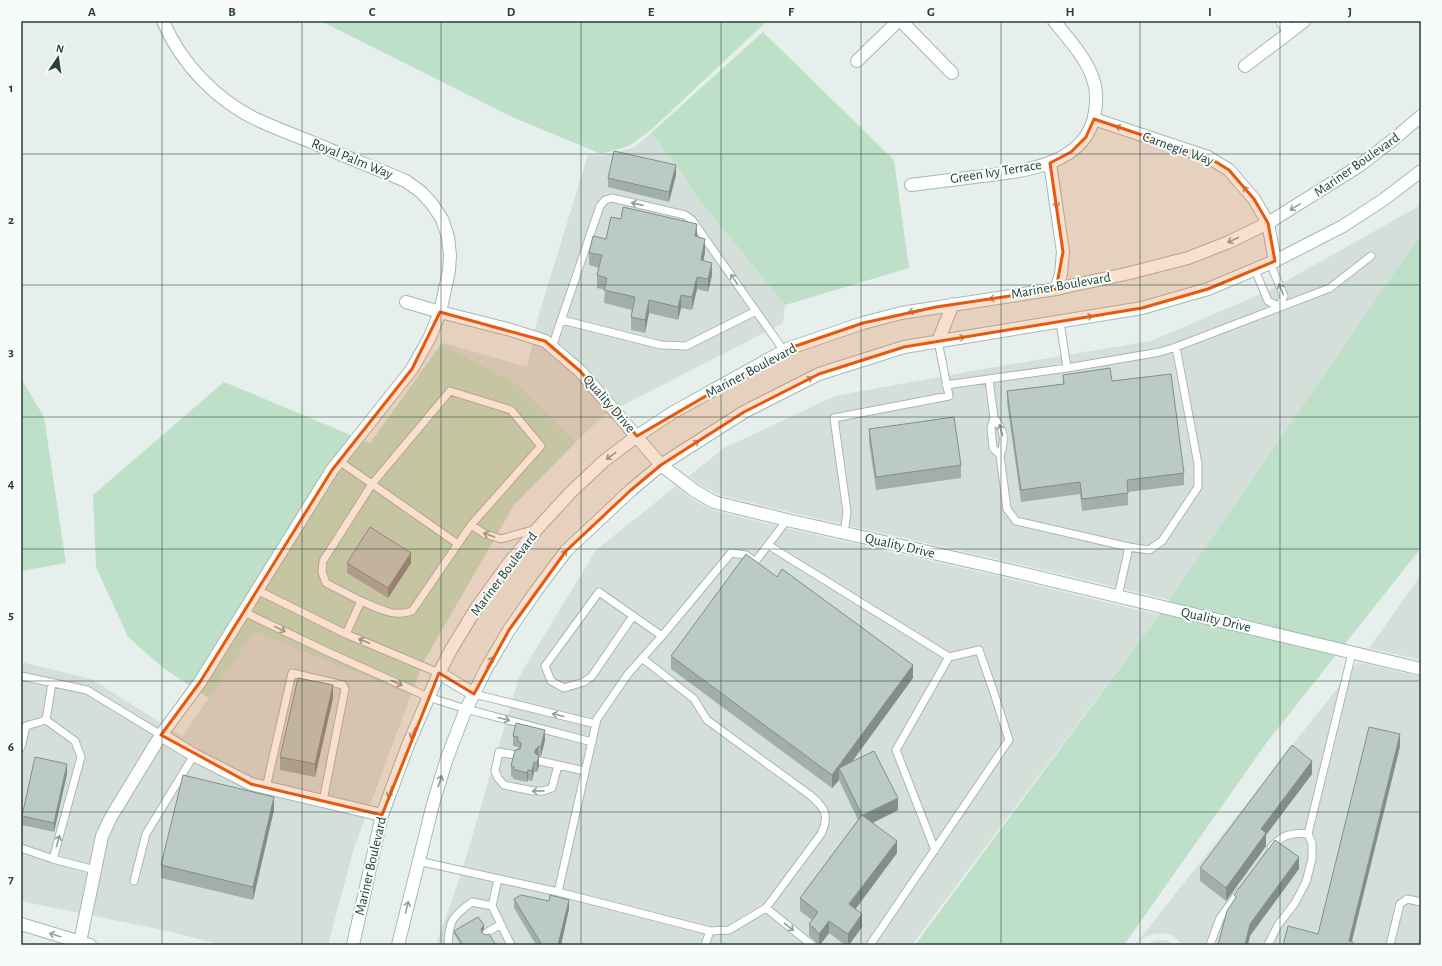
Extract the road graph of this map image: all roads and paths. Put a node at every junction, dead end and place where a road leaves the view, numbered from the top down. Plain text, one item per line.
1 (163, 21) edge
2 (899, 21) edge
3 (1054, 21) edge
4 (1282, 21) edge
5 (1304, 21) edge
6 (1290, 32) junction
7 (857, 62) dead end
8 (1244, 66) dead end
9 (952, 73) dead end
10 (1421, 116) edge
11 (1094, 119) junction
12 (1050, 163) junction
13 (1421, 171) edge
14 (911, 184) dead end
15 (1268, 223) junction
16 (1371, 256) dead end
17 (1272, 262) junction
18 (1255, 270) junction
19 (1056, 289) junction
20 (406, 302) dead end
21 (953, 304) junction
22 (1279, 307) junction
23 (756, 311) junction
24 (440, 312) junction
25 (562, 320) junction
26 (1060, 322) junction
27 (938, 341) junction
28 (552, 347) junction
29 (1176, 347) junction
30 (784, 351) junction
31 (1067, 368) junction
32 (989, 379) junction
33 (946, 385) junction
34 (994, 418) junction
35 (637, 436) junction
36 (1000, 455) junction
37 (339, 461) junction
38 (661, 465) junction
39 (372, 484) junction
40 (787, 520) junction
41 (471, 525) junction
42 (537, 529) junction
43 (844, 533) junction
44 (458, 544) junction
45 (768, 545) junction
46 (1129, 547) junction
47 (257, 590) junction
48 (1118, 596) junction
49 (361, 601) junction
50 (244, 612) junction
51 (634, 616) junction
52 (346, 634) junction
53 (662, 636) junction
54 (1352, 653) junction
55 (949, 657) junction
56 (642, 658) junction
57 (1421, 669) edge
58 (439, 673) junction
59 (21, 676) edge
60 (52, 683) junction
61 (474, 694) junction
62 (428, 697) junction
63 (466, 709) junction
64 (46, 720) junction
65 (596, 724) junction
66 (161, 735) junction
67 (592, 742) junction
68 (21, 747) edge
69 (194, 755) junction
70 (516, 756) edge
71 (540, 761) edge
72 (558, 765) junction
73 (585, 771) junction
74 (266, 788) junction
75 (323, 802) junction
76 (382, 815) junction
77 (1308, 834) junction
78 (21, 848) edge
79 (935, 850) junction
80 (1268, 853) edge
81 (53, 859) junction
82 (418, 861) junction
83 (95, 870) junction
84 (498, 879) junction
85 (134, 881) dead end
86 (1246, 883) edge
87 (558, 892) junction
88 (1421, 902) edge
89 (492, 906) junction
90 (766, 908) junction
91 (21, 924) edge
92 (501, 924) junction
93 (710, 931) junction
94 (486, 933) edge
95 (85, 944) edge
96 (509, 944) edge
97 (353, 945) edge
98 (398, 945) edge
99 (448, 945) edge
100 (705, 945) edge
101 (812, 945) edge
102 (870, 945) edge
103 (1210, 945) edge
104 (1268, 945) edge
105 (1390, 945) edge

1 - 24 street, Royal Palm Way
2 - 7 street
2 - 9 street
3 - 11 street, Green Ivy Terrace
4 - 6 street
5 - 6 street
6 - 8 street
10 -> 15 street, Mariner Boulevard
11 - 12 street, Green Ivy Terrace
15 -> 11 street, Carnegie Way
12 - 14 street, Green Ivy Terrace
12 -> 19 street
13 - 17 street
15 - 17 street, Carnegie Way
15 -> 19 street, Mariner Boulevard
16 - 22 lane
17 - 18 street
22 -> 17 lane
18 - 22 lane
26 -> 18 street
19 -> 21 street, Mariner Boulevard
20 - 24 street
21 - 27 street
21 -> 30 street, Mariner Boulevard
22 - 29 lane
23 - 25 lane
23 -> 25 lane
23 - 30 lane
24 - 28 street, Quality Drive
24 - 37 street, Royal Palm Way
25 - 28 lane
27 -> 26 street
26 - 31 lane
27 - 33 lane
38 -> 27 street
28 - 35 street, Quality Drive
29 - 31 lane
29 - 46 lane
30 - 35 street, Mariner Boulevard
31 - 32 lane
32 - 33 lane
32 - 34 lane
33 - 43 lane
34 - 36 lane
36 -> 34 lane
35 - 38 street, Quality Drive
35 -> 42 street, Mariner Boulevard
36 - 46 lane
37 - 39 lane
37 - 47 street, Royal Palm Way
38 - 40 street, Quality Drive
61 -> 38 street
39 - 41 lane
39 - 44 lane
39 - 49 lane
40 - 43 street, Quality Drive
40 - 45 lane
42 -> 41 lane
41 - 44 lane
42 - 58 street, Mariner Boulevard
43 - 48 street, Quality Drive
44 - 49 lane
45 - 53 lane
45 - 55 lane
46 - 48 lane
47 - 50 street, Royal Palm Way
47 - 52 lane
48 - 54 street, Quality Drive
49 - 52 lane
50 -> 62 lane
50 - 66 street, Royal Palm Way
51 - 51 lane
51 - 53 lane
58 -> 52 lane
53 - 56 lane
54 - 57 street, Quality Drive
54 - 77 lane
55 - 79 lane
55 - 79 lane
56 - 65 lane
56 - 90 lane
58 - 61 street
58 - 62 street, Mariner Boulevard
59 - 60 lane
60 - 64 lane
60 - 66 lane
61 - 63 street
65 -> 61 lane
62 - 63 lane
62 -> 76 street, Mariner Boulevard
63 -> 67 lane
82 -> 63 street
64 - 68 lane
81 -> 64 lane
65 - 67 lane
66 - 69 street
66 - 83 street, Royal Palm Way
67 - 73 lane
69 - 74 street
69 - 85 lane
72 -> 70 lane
71 - 72 lane
72 - 73 lane
73 - 87 lane
74 - 75 street
74 - 75 lane
75 - 76 street
76 - 97 street, Mariner Boulevard
77 - 80 lane
77 - 104 lane
78 - 81 lane
79 - 102 lane
81 - 83 lane
82 - 84 lane
98 -> 82 street
83 - 95 street, Royal Palm Way
84 - 87 lane
84 - 89 lane
86 - 103 lane
87 - 93 lane
88 - 105 lane
89 - 92 lane
89 - 99 lane
90 - 93 lane
90 -> 101 lane
95 -> 91 street
92 - 94 lane
92 - 96 lane
93 - 100 lane

